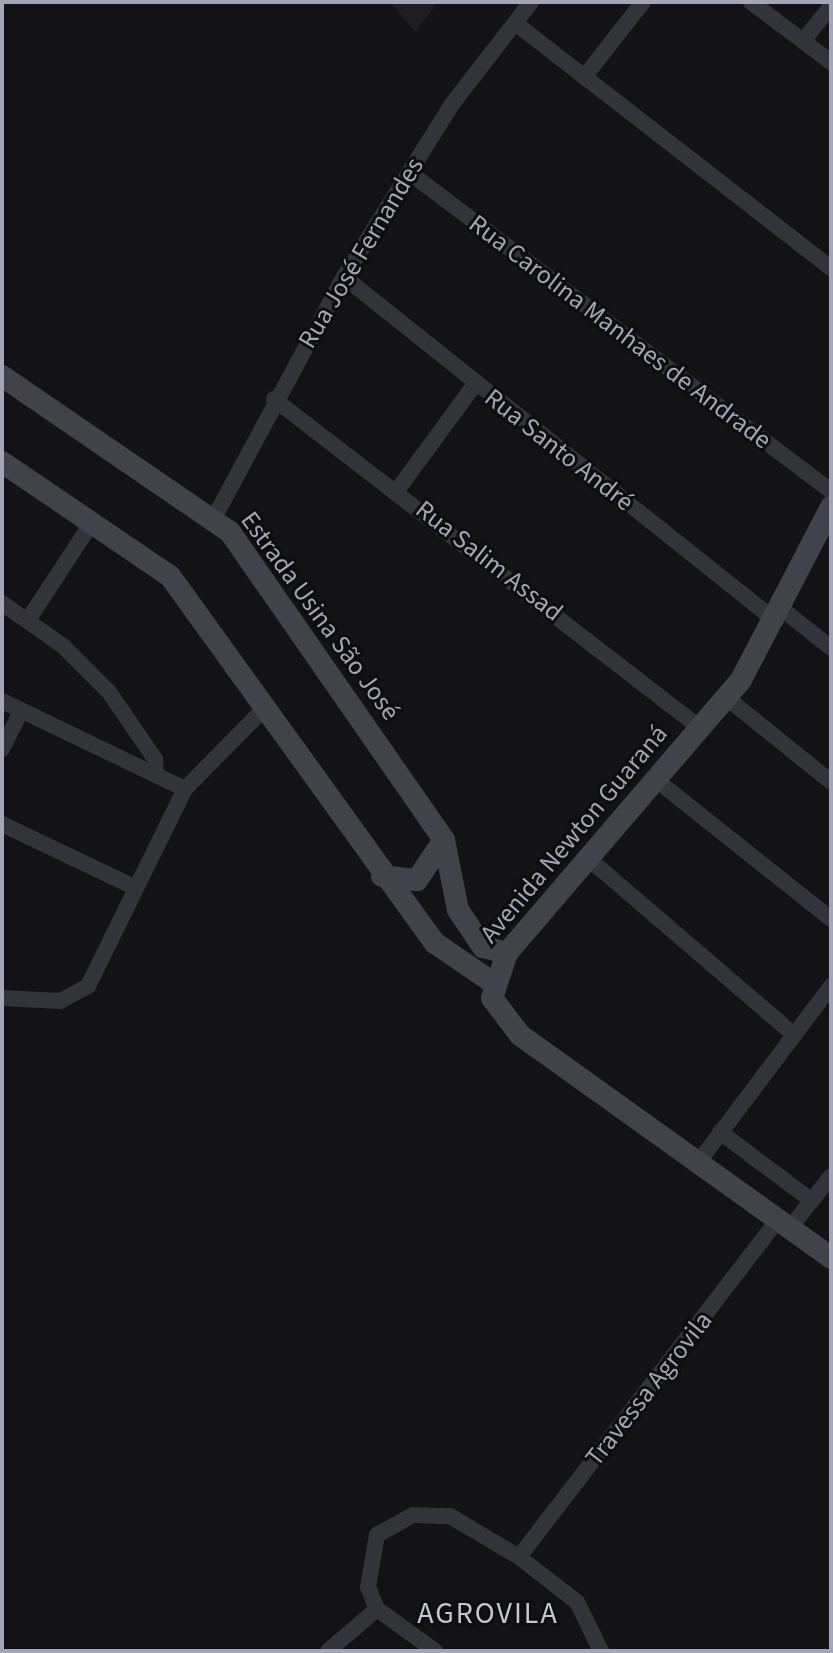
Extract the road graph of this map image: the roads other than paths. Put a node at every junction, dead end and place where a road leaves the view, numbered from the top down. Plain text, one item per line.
1 (531, 2) edge
2 (643, 2) edge
3 (751, 2) edge
4 (831, 6) edge
5 (515, 23) junction
6 (803, 41) junction
7 (831, 62) edge
8 (585, 76) junction
9 (410, 173) junction
10 (831, 268) edge
11 (344, 277) junction
12 (2, 376) edge
13 (475, 384) junction
14 (274, 399) junction
15 (2, 462) edge
16 (398, 489) junction
17 (831, 491) edge
18 (831, 507) edge
19 (214, 518) junction
20 (93, 521) junction
21 (2, 603) edge
22 (779, 615) junction
23 (28, 620) junction
24 (831, 648) edge
25 (727, 698) junction
26 (2, 701) edge
27 (263, 710) junction
28 (21, 711) junction
29 (699, 727) junction
30 (2, 749) edge
31 (156, 775) junction
32 (655, 779) junction
33 (831, 782) edge
34 (185, 789) junction
35 (2, 824) edge
36 (444, 840) junction
37 (589, 859) junction
38 (382, 876) junction
39 (136, 888) junction
40 (831, 919) edge
41 (507, 953) junction
42 (492, 982) junction
43 (831, 986) edge
44 (2, 998) edge
45 (793, 1034) junction
46 (720, 1132) junction
47 (700, 1160) junction
48 (831, 1176) edge
49 (811, 1200) junction
50 (784, 1224) junction
51 (831, 1258) edge
52 (519, 1557) junction
53 (377, 1609) junction
54 (328, 1651) edge
55 (435, 1651) edge
56 (601, 1651) edge

1 - 5 street, Rua José Fernandes
2 - 8 street
3 - 6 street
4 - 6 street
5 - 8 street
5 - 9 street, Rua José Fernandes
6 - 7 street
8 - 10 street
9 - 11 street, Rua José Fernandes
9 - 17 street, Rua Carolina Manhaes de Andrade
11 - 13 street, Rua Santo André
11 - 14 street, Rua José Fernandes
12 - 19 main road, Estrada Usina São José
13 - 16 street
13 - 22 street, Rua Santo André
14 - 16 street, Rua Salim Assad
14 - 19 street, Rua José Fernandes
15 - 20 main road
16 - 29 street, Rua Salim Assad
18 - 22 main road, Avenida Newton Guaraná
19 - 36 main road, Estrada Usina São José
20 - 23 street
20 - 27 main road
21 - 23 street
22 - 24 street, Rua Santo André
22 - 25 main road, Avenida Newton Guaraná
23 - 31 street
25 - 29 main road, Avenida Newton Guaraná
25 - 33 street
26 - 28 street
27 - 34 street
27 - 38 main road
28 - 30 street
28 - 31 street
29 - 32 main road, Avenida Newton Guaraná
31 - 34 street
32 - 37 main road, Avenida Newton Guaraná
32 - 40 street
34 - 39 street
35 - 39 street
36 - 38 main road
36 - 41 main road, Estrada Usina São José
37 - 41 main road, Avenida Newton Guaraná
37 - 45 street
38 - 42 main road
39 - 44 street
41 - 42 main road, Avenida Newton Guaraná
42 - 47 main road, Avenida Newton Guaraná
43 - 45 street
45 - 46 street
46 - 47 street
46 - 49 street
47 - 50 main road, Avenida Newton Guaraná
48 - 49 street, Travessa Agrovila
49 - 50 street, Travessa Agrovila
50 - 51 main road, Avenida Newton Guaraná
50 - 52 street, Travessa Agrovila
52 - 53 street
52 - 56 street
53 - 54 street
53 - 55 street

